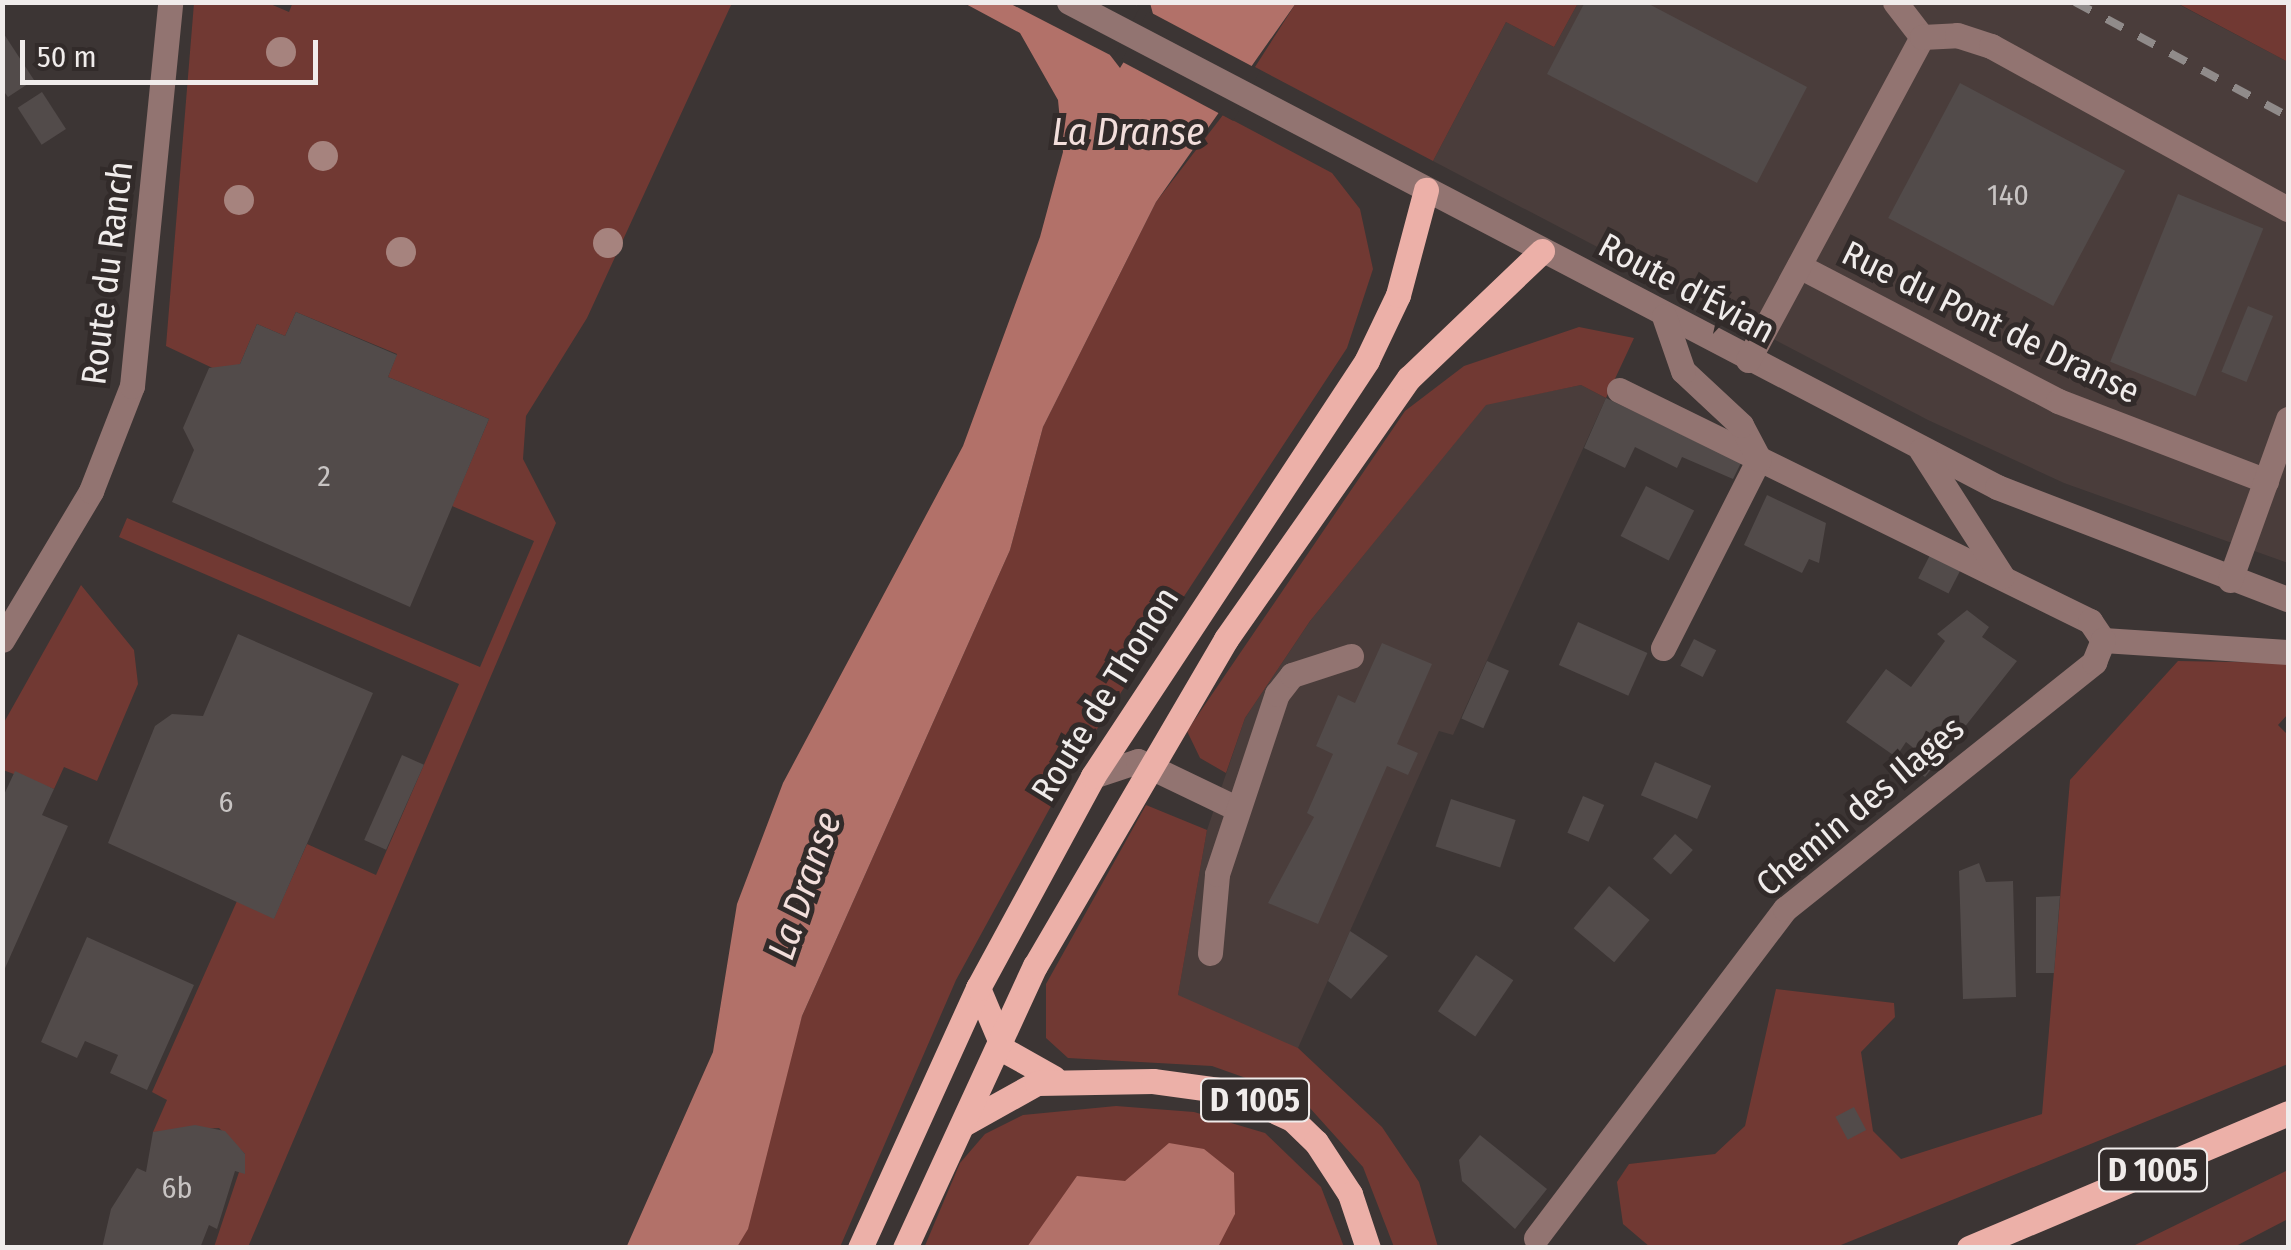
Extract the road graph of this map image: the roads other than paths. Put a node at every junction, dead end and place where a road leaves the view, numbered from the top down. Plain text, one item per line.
1 (170, 2) edge
2 (1069, 2) edge
3 (1895, 2) edge
4 (1922, 38) junction
5 (1426, 190) junction
6 (2288, 208) edge
7 (1542, 251) junction
8 (1799, 266) junction
9 (1664, 316) junction
10 (1748, 360) junction
11 (1619, 390) dead end
12 (2288, 418) edge
13 (1921, 450) junction
14 (1759, 459) junction
15 (2266, 481) junction
16 (2003, 578) junction
17 (2230, 580) junction
18 (2288, 599) edge
19 (2, 640) edge
20 (2103, 640) junction
21 (1663, 648) dead end
22 (2288, 652) edge
23 (1350, 656) dead end
24 (1149, 766) junction
25 (1093, 776) junction
26 (1238, 809) junction
27 (1210, 953) dead end
28 (978, 988) junction
29 (997, 1041) junction
30 (1064, 1080) junction
31 (2288, 1113) edge
32 (950, 1143) junction
33 (2018, 1227) junction
34 (1536, 1238) dead end
35 (860, 1248) edge
36 (905, 1248) edge
37 (1368, 1248) edge
38 (1969, 1248) edge
39 (1994, 1248) edge

1 - 19 street, Route du Ranch
2 - 5 street, Route d'Évian
3 - 4 street
4 - 6 street
4 - 8 street, Rue du Pont de Dranse
5 - 7 street, Route d'Évian
5 - 25 main road, Route de Thonon
7 - 9 street, Route d'Évian
7 - 24 main road, Route de Thonon
8 - 10 street, Rue du Pont de Dranse
8 - 15 street, Rue du Pont de Dranse
9 - 10 street, Route d'Évian
9 - 14 street
10 - 13 street, Route d'Évian
11 - 14 street
12 - 15 street
13 - 16 street
13 - 17 street, Route d'Évian
14 - 16 street
14 - 21 street
15 - 17 street
16 - 20 street
17 - 18 street, Route d'Évian
20 - 22 street
20 - 34 street, Chemin des Ilages
23 - 26 street
24 - 25 street
24 - 26 street
24 - 29 main road, Route de Thonon
25 - 28 main road, Route de Thonon
26 - 27 street
28 - 29 main road
28 - 35 main road, Route de Thonon
29 - 30 main road, D 1005
29 - 32 main road, Route de Thonon
30 - 32 main road, D 1005
30 - 37 main road, D 1005
31 - 33 main road, D 1005
32 - 36 main road, Route de Thonon
33 - 38 main road, D 1005
33 - 39 main road, D 1005

